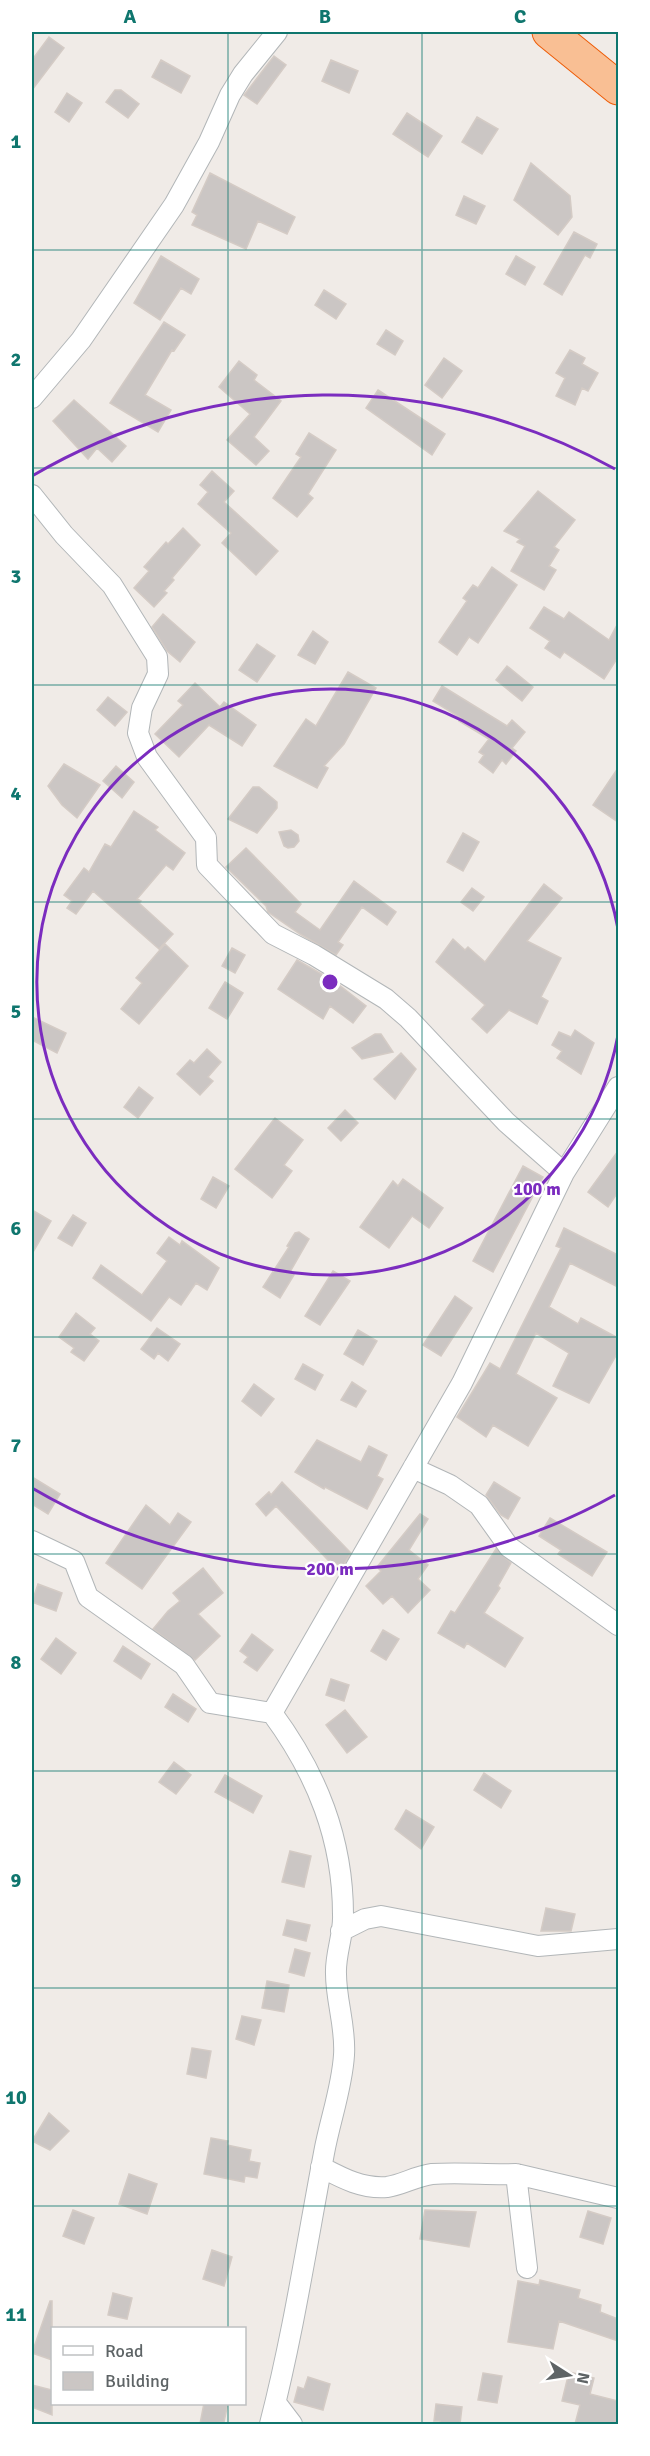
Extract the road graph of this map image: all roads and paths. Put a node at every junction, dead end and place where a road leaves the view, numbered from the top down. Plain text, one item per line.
1 (277, 32) edge
2 (549, 32) edge
3 (618, 88) edge
4 (32, 398) edge
5 (32, 495) edge
6 (618, 1087) edge
7 (564, 1173) junction
8 (413, 1468) junction
9 (32, 1541) edge
10 (618, 1625) edge
11 (272, 1713) junction
12 (341, 1931) junction
13 (618, 1939) edge
14 (321, 2167) junction
15 (516, 2174) junction
16 (618, 2198) edge
17 (527, 2268) dead end
18 (276, 2403) junction
19 (270, 2424) edge
20 (292, 2424) edge

1 - 4 street
2 - 3 highway
5 - 7 street
6 - 7 street
7 - 8 street
8 - 10 street
8 - 11 street
9 - 11 street
11 - 12 street
12 - 13 street
12 - 14 street
14 - 15 street
14 - 18 street
15 - 16 street
15 - 17 street
18 - 19 street
18 - 20 street

